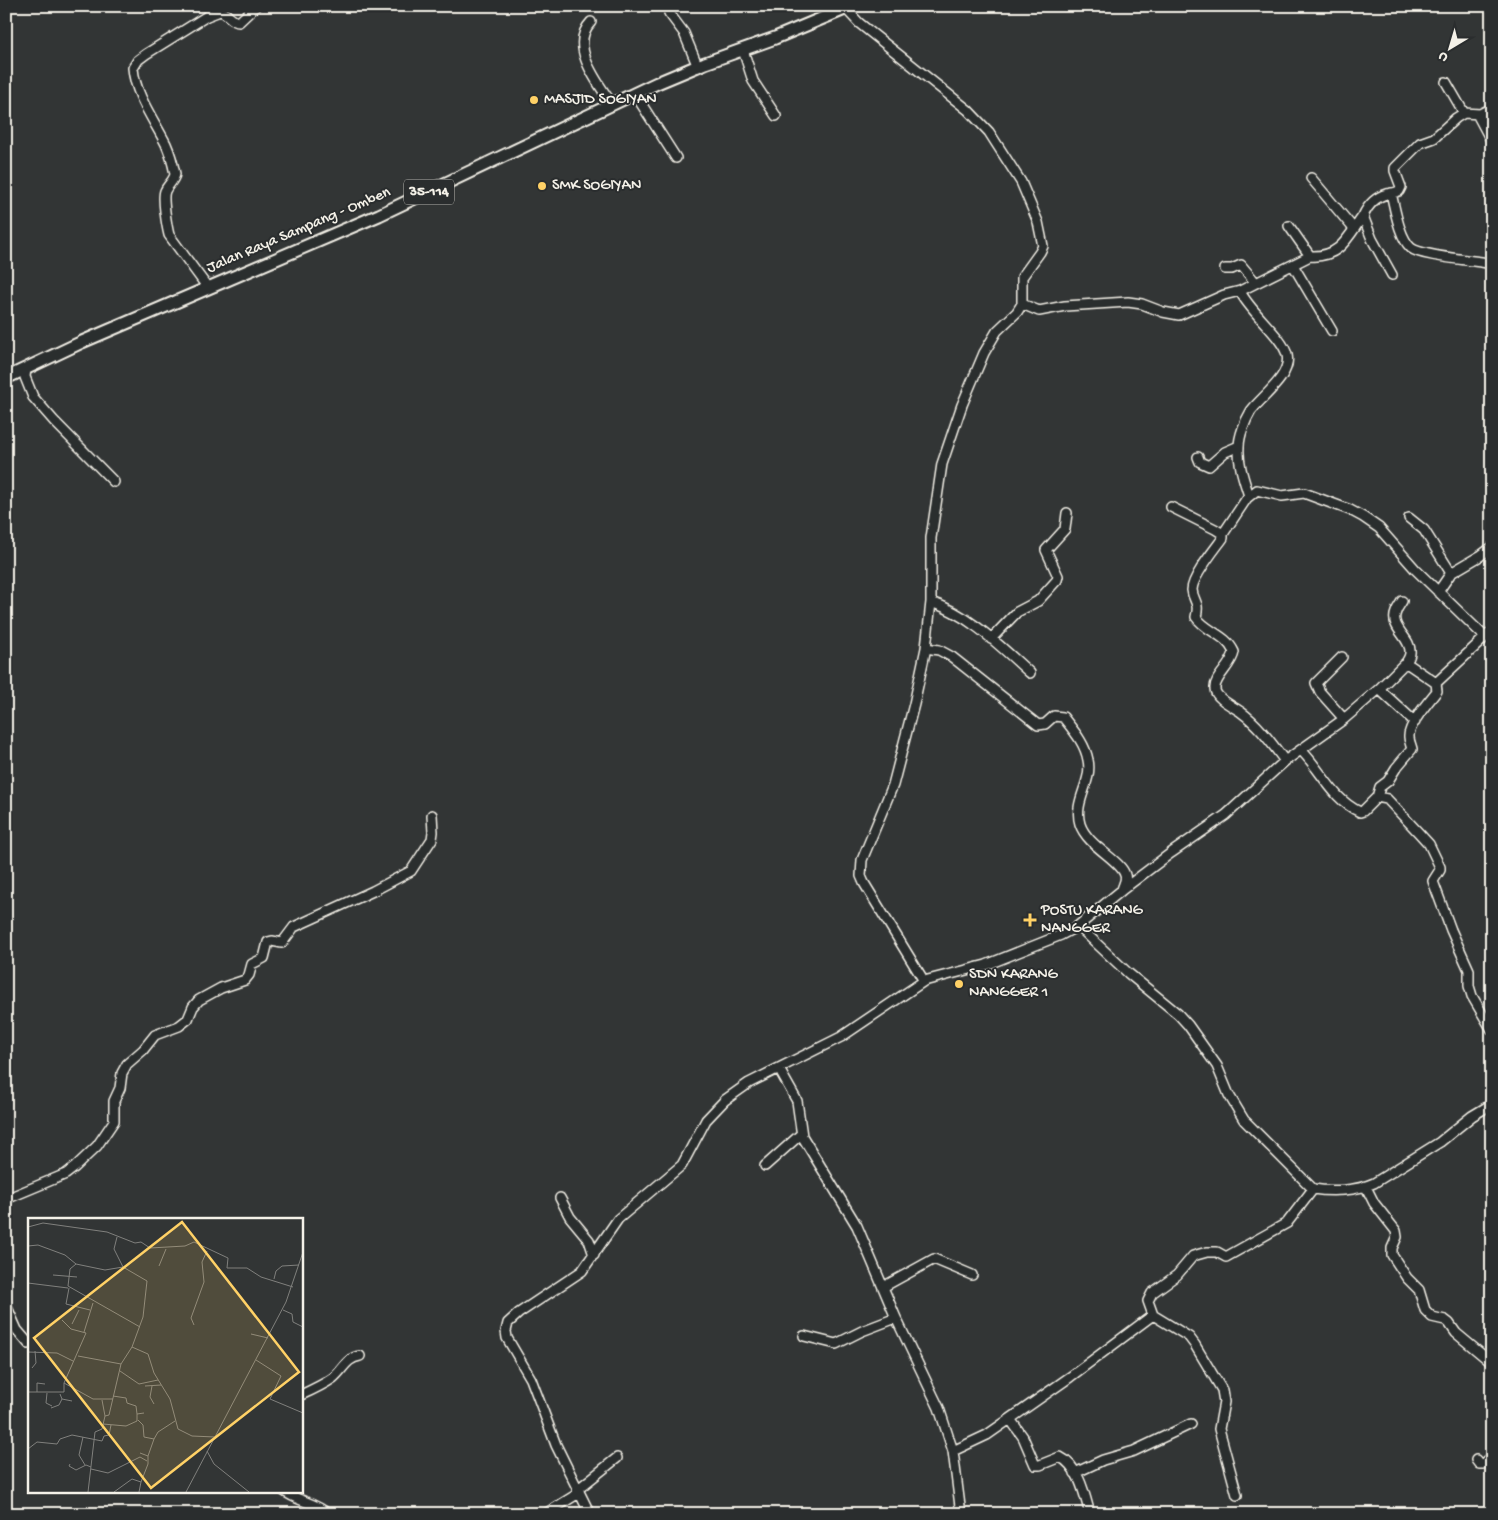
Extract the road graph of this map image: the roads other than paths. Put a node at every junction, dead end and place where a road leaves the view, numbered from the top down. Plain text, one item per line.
1 (256, 6) edge
2 (849, 8) edge
3 (669, 13) dead end
4 (591, 22) dead end
5 (743, 50) junction
6 (698, 67) junction
7 (1446, 82) dead end
8 (635, 94) junction
9 (612, 104) junction
10 (1492, 108) edge
11 (1464, 113) junction
12 (1477, 114) junction
13 (776, 116) dead end
14 (1492, 142) edge
15 (676, 158) dead end
16 (1311, 178) dead end
17 (1391, 194) junction
18 (1362, 216) junction
19 (1289, 226) dead end
20 (1354, 229) junction
21 (1310, 256) junction
22 (1492, 264) edge
23 (1293, 265) junction
24 (1225, 269) dead end
25 (1392, 275) dead end
26 (1256, 283) junction
27 (208, 288) junction
28 (1240, 291) junction
29 (1022, 304) junction
30 (1332, 331) dead end
31 (26, 368) junction
32 (6, 378) edge
33 (1239, 446) junction
34 (1198, 457) dead end
35 (114, 482) dead end
36 (1249, 496) junction
37 (1171, 507) dead end
38 (1067, 512) dead end
39 (1409, 518) dead end
40 (1222, 534) junction
41 (1492, 547) edge
42 (1451, 573) junction
43 (1438, 592) junction
44 (1402, 601) dead end
45 (931, 602) junction
46 (1488, 634) edge
47 (991, 639) junction
48 (926, 648) junction
49 (1342, 657) dead end
50 (1404, 664) junction
51 (1030, 672) dead end
52 (1436, 683) junction
53 (1379, 689) junction
54 (1344, 719) junction
55 (1415, 722) junction
56 (1301, 750) junction
57 (1285, 761) junction
58 (1377, 797) junction
59 (432, 815) dead end
60 (1122, 890) junction
61 (1078, 926) junction
62 (924, 981) junction
63 (1492, 1030) edge
64 (779, 1069) junction
65 (1492, 1104) edge
66 (802, 1134) junction
67 (765, 1166) dead end
68 (1366, 1186) junction
69 (1313, 1189) junction
70 (560, 1198) dead end
71 (6, 1199) edge
72 (594, 1255) junction
73 (972, 1275) dead end
74 (883, 1287) junction
75 (6, 1305) edge
76 (1153, 1315) junction
77 (896, 1318) junction
78 (804, 1336) dead end
79 (28, 1343) edge
80 (360, 1356) dead end
81 (1492, 1363) edge
82 (302, 1395) edge
83 (1010, 1419) junction
84 (1192, 1424) dead end
85 (953, 1451) junction
86 (1492, 1455) edge
87 (617, 1458) dead end
88 (1476, 1460) dead end
89 (1075, 1473) junction
90 (285, 1492) edge
91 (578, 1492) junction
92 (1237, 1495) dead end
93 (328, 1514) edge
94 (545, 1514) edge
95 (590, 1514) edge
96 (961, 1514) edge
97 (1090, 1514) edge

1 - 27 street
2 - 5 main road, Jalan Raya Sampang - Omben / 35-114
2 - 29 street
3 - 6 street
4 - 9 street
5 - 6 main road, Jalan Raya Sampang - Omben / 35-114
5 - 13 street
6 - 8 main road, Jalan Raya Sampang - Omben / 35-114
7 - 11 street
8 - 9 main road, Jalan Raya Sampang - Omben / 35-114
8 - 15 street
9 - 27 main road, Jalan Raya Sampang - Omben / 35-114
10 - 12 street
11 - 12 street
11 - 17 street
12 - 14 street
16 - 20 street
17 - 18 street
17 - 22 street
18 - 20 street
18 - 25 street
19 - 21 street
20 - 21 street
21 - 23 street
23 - 26 street
23 - 30 street
24 - 26 street
26 - 28 street
27 - 31 main road, Jalan Raya Sampang - Omben / 35-114
28 - 29 street
28 - 33 street
29 - 45 street
31 - 32 main road, Jalan Raya Sampang - Omben / 35-114
31 - 35 street
33 - 34 street
33 - 36 street
36 - 40 street
36 - 43 street
37 - 40 street
38 - 47 street
39 - 42 street
40 - 57 street
41 - 42 street
42 - 43 street
43 - 46 street
44 - 50 street
45 - 47 street
45 - 48 street
46 - 52 street
47 - 51 street
48 - 60 street
48 - 62 street
49 - 54 street
50 - 52 street
50 - 53 street
52 - 55 street
53 - 54 street
53 - 55 street
54 - 56 street
55 - 58 street
56 - 57 street
56 - 58 street
57 - 60 street
58 - 63 street
59 - 71 street
60 - 61 street
61 - 62 street
61 - 69 street
62 - 64 street
64 - 66 street
64 - 72 street
65 - 68 street
66 - 67 street
66 - 74 street
68 - 69 street
68 - 81 street
69 - 76 street
70 - 72 street
72 - 91 street
73 - 74 street
74 - 77 street
75 - 79 street
76 - 83 street
76 - 92 street
77 - 78 street
77 - 85 street
80 - 82 street
83 - 85 street
83 - 89 street
84 - 89 street
85 - 96 street
86 - 88 street
87 - 91 street
89 - 97 street
90 - 93 street
91 - 94 street
91 - 95 street

